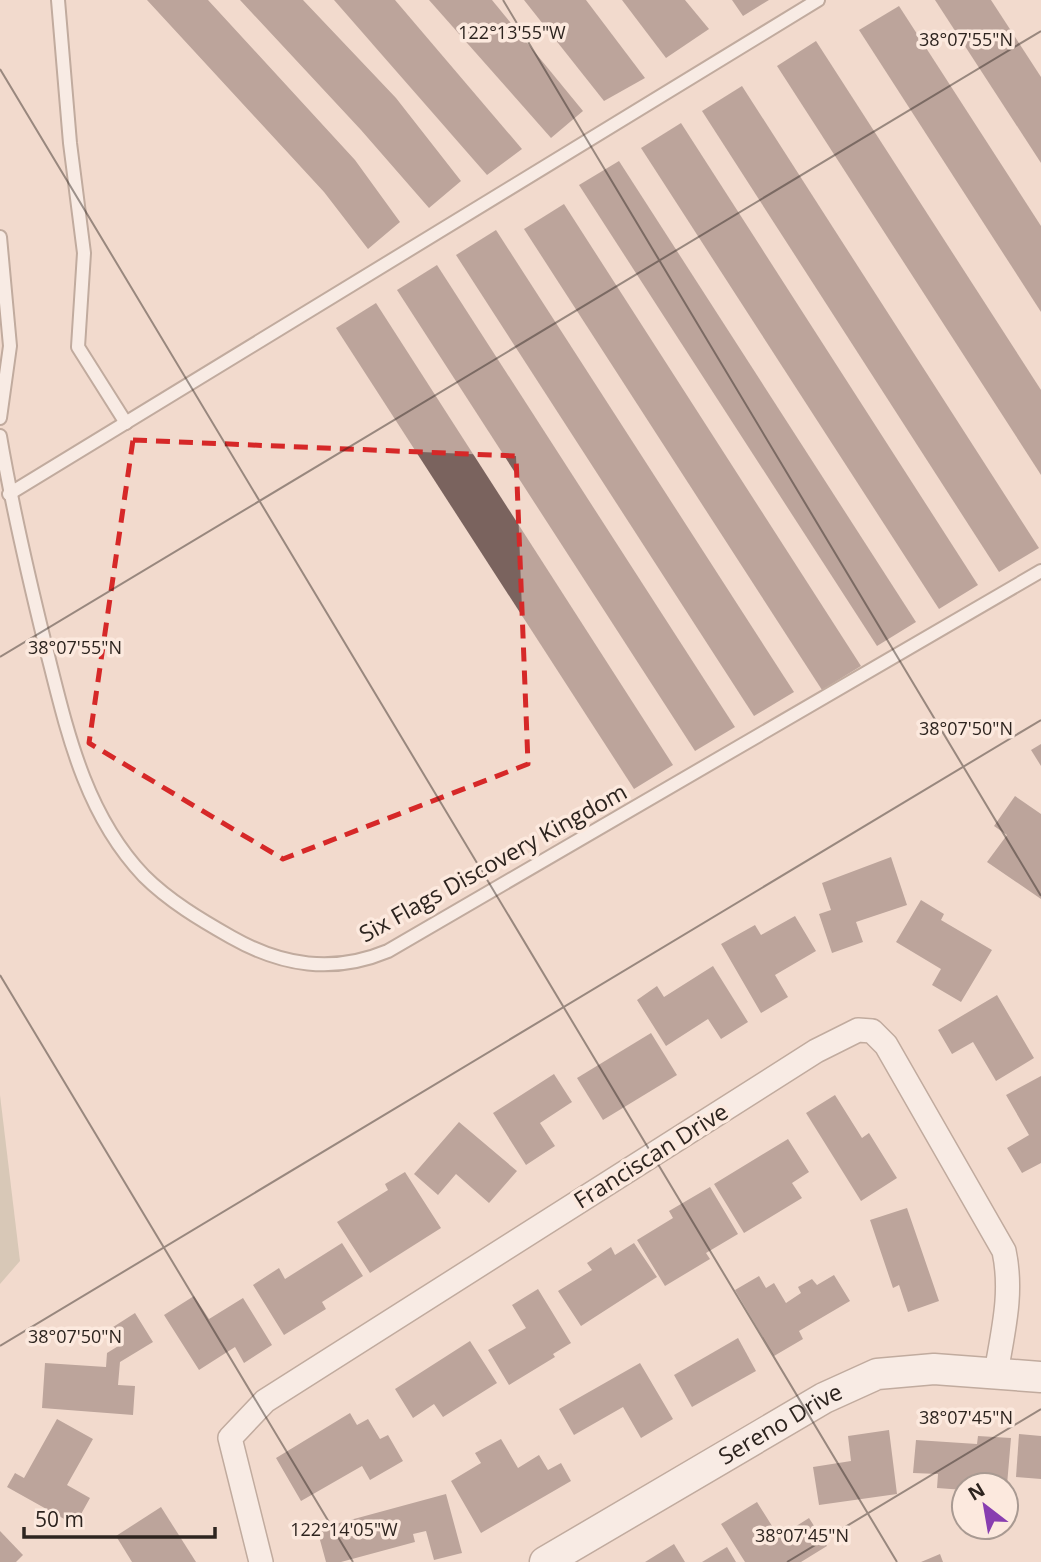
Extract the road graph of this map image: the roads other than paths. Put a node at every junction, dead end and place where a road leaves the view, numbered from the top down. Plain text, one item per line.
1 (58, 0) edge
2 (818, 0) edge
3 (0, 237) edge
4 (0, 418) edge
5 (126, 423) junction
6 (0, 436) edge
7 (4, 492) edge
8 (1041, 571) edge
9 (996, 1373) junction
10 (1041, 1377) edge
11 (261, 1562) edge
12 (545, 1562) edge

1 - 5 lane
2 - 5 lane
3 - 4 lane
5 - 7 lane
6 - 7 lane, Six Flags Discovery Kingdom
7 - 8 lane, Six Flags Discovery Kingdom
9 - 10 street, Sereno Drive
9 - 11 street, Franciscan Drive
9 - 12 street, Sereno Drive

